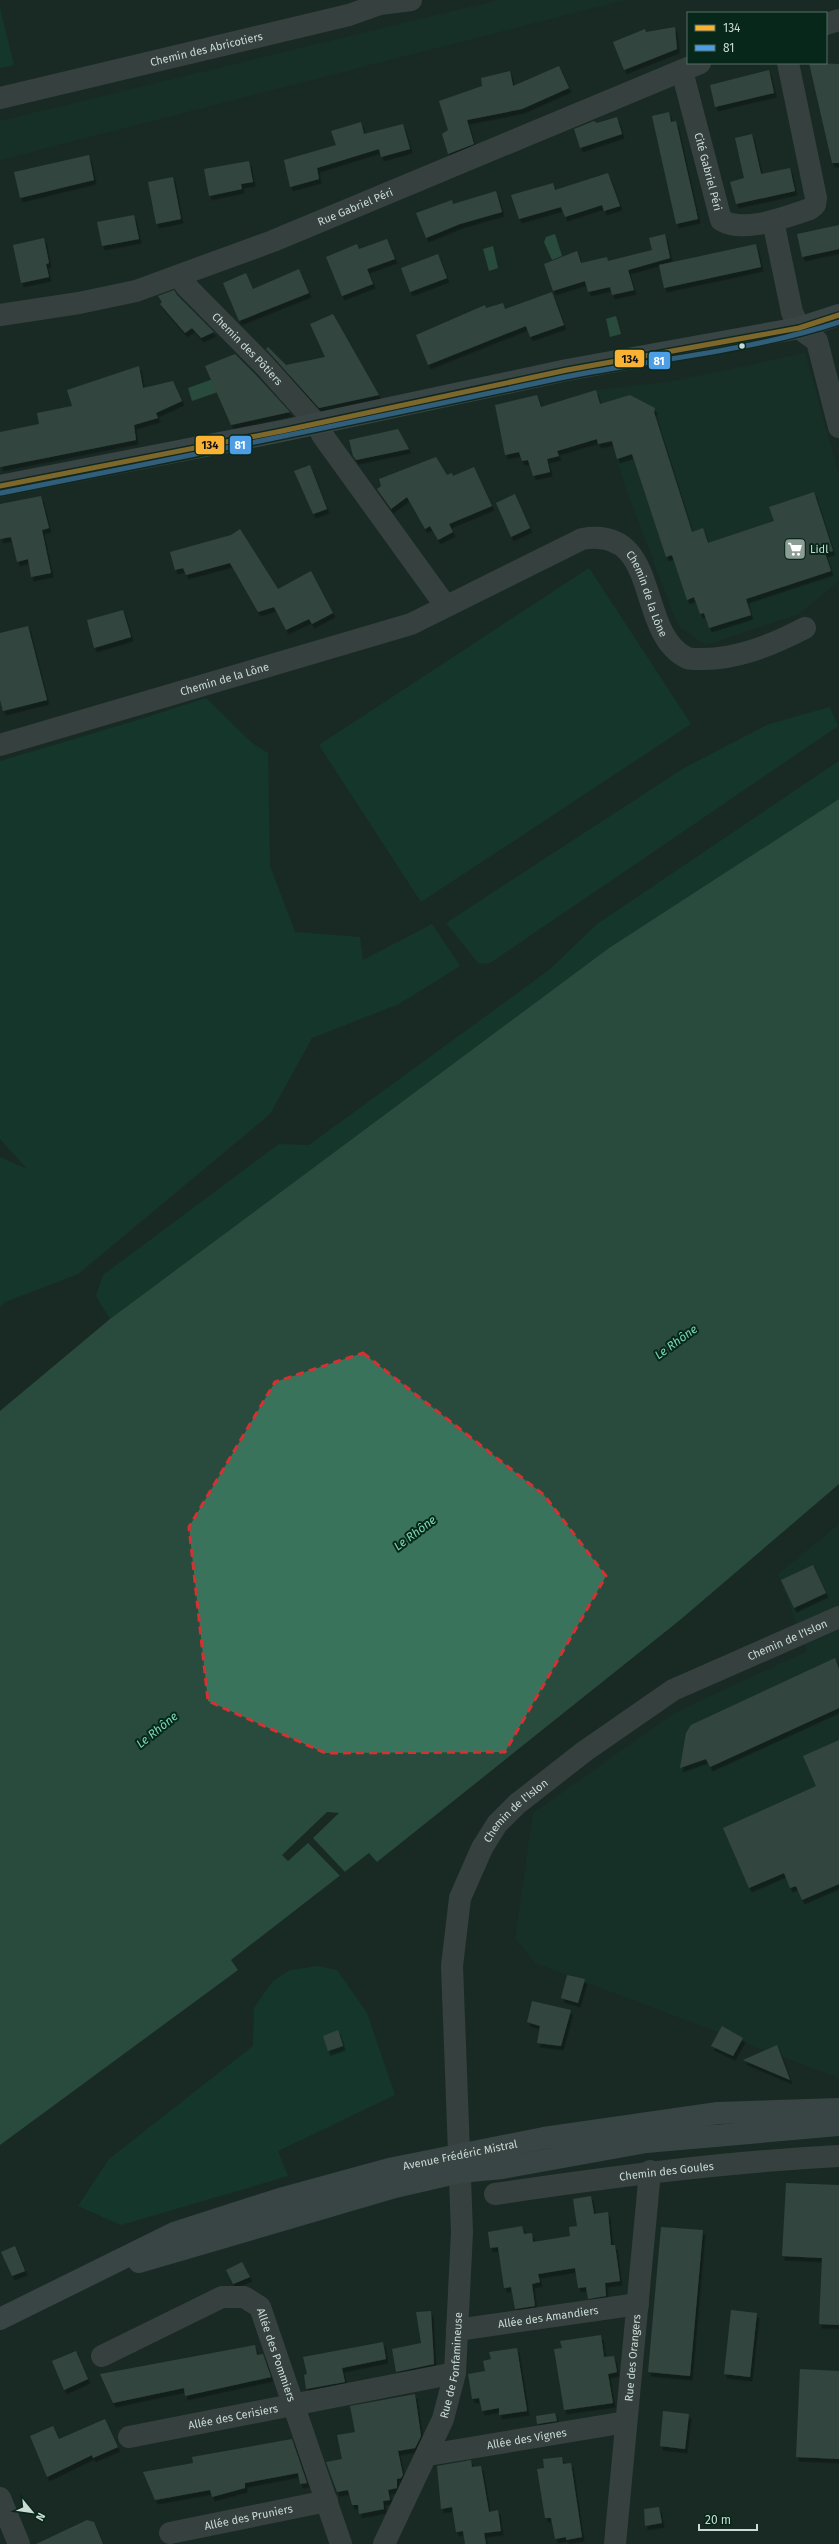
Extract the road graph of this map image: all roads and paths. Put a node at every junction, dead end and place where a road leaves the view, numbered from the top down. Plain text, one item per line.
1 (411, 0) edge
2 (839, 20) edge
3 (827, 24) edge
4 (788, 64) edge
5 (691, 67) edge
6 (0, 98) edge
7 (773, 221) junction
8 (179, 276) junction
9 (0, 315) edge
10 (839, 315) edge
11 (799, 328) junction
12 (316, 423) junction
13 (839, 427) edge
14 (0, 486) edge
15 (445, 606) junction
16 (805, 628) dead end
17 (0, 745) edge
18 (839, 1617) edge
19 (839, 2109) edge
20 (839, 2125) edge
21 (839, 2156) edge
22 (460, 2163) junction
23 (650, 2171) junction
24 (495, 2194) dead end
25 (638, 2304) junction
26 (0, 2319) edge
27 (458, 2330) junction
28 (102, 2356) dead end
29 (455, 2373) junction
30 (294, 2405) junction
31 (626, 2422) junction
32 (129, 2437) dead end
33 (428, 2455) junction
34 (0, 2498) edge
35 (327, 2501) junction
36 (170, 2533) dead end
37 (388, 2542) edge
38 (19, 2544) edge
39 (341, 2544) edge
40 (615, 2544) edge

1 - 6 street, Chemin des Abricotiers
2 - 3 street
4 - 7 street, Cité Gabriel Péri
5 - 7 street, Cité Gabriel Péri
5 - 8 street, Rue Gabriel Péri
7 - 11 street
8 - 9 street, Rue Gabriel Péri
8 - 12 street, Chemin des Pôtiers
10 - 11 main road
11 - 12 main road
11 - 13 street
12 - 14 main road
12 - 15 street
15 - 16 street, Chemin de la Lône
15 - 17 street, Chemin de la Lône
18 - 22 street, Chemin de l'Islon
19 - 22 main road, Avenue Frédéric Mistral
20 - 22 main road, Avenue Frédéric Mistral
21 - 23 street, Chemin des Goules
22 - 26 main road, Avenue Frédéric Mistral
22 - 27 street, Rue de Fonfamineuse
23 - 24 street, Chemin des Goules
23 - 25 street, Rue des Orangers
25 - 27 street, Allée des Amandiers
25 - 31 street, Rue des Orangers
27 - 29 street, Rue de Fonfamineuse
28 - 30 street, Allée des Pommiers
29 - 30 street, Allée des Cerisiers
29 - 33 street, Rue de Fonfamineuse
30 - 32 street, Allée des Cerisiers
30 - 35 street, Allée des Pommiers
31 - 33 street, Allée des Vignes
31 - 40 street, Rue des Orangers
33 - 37 street, Rue de Fonfamineuse
34 - 38 street
35 - 36 street, Allée des Pruniers
35 - 39 street, Allée des Pommiers

